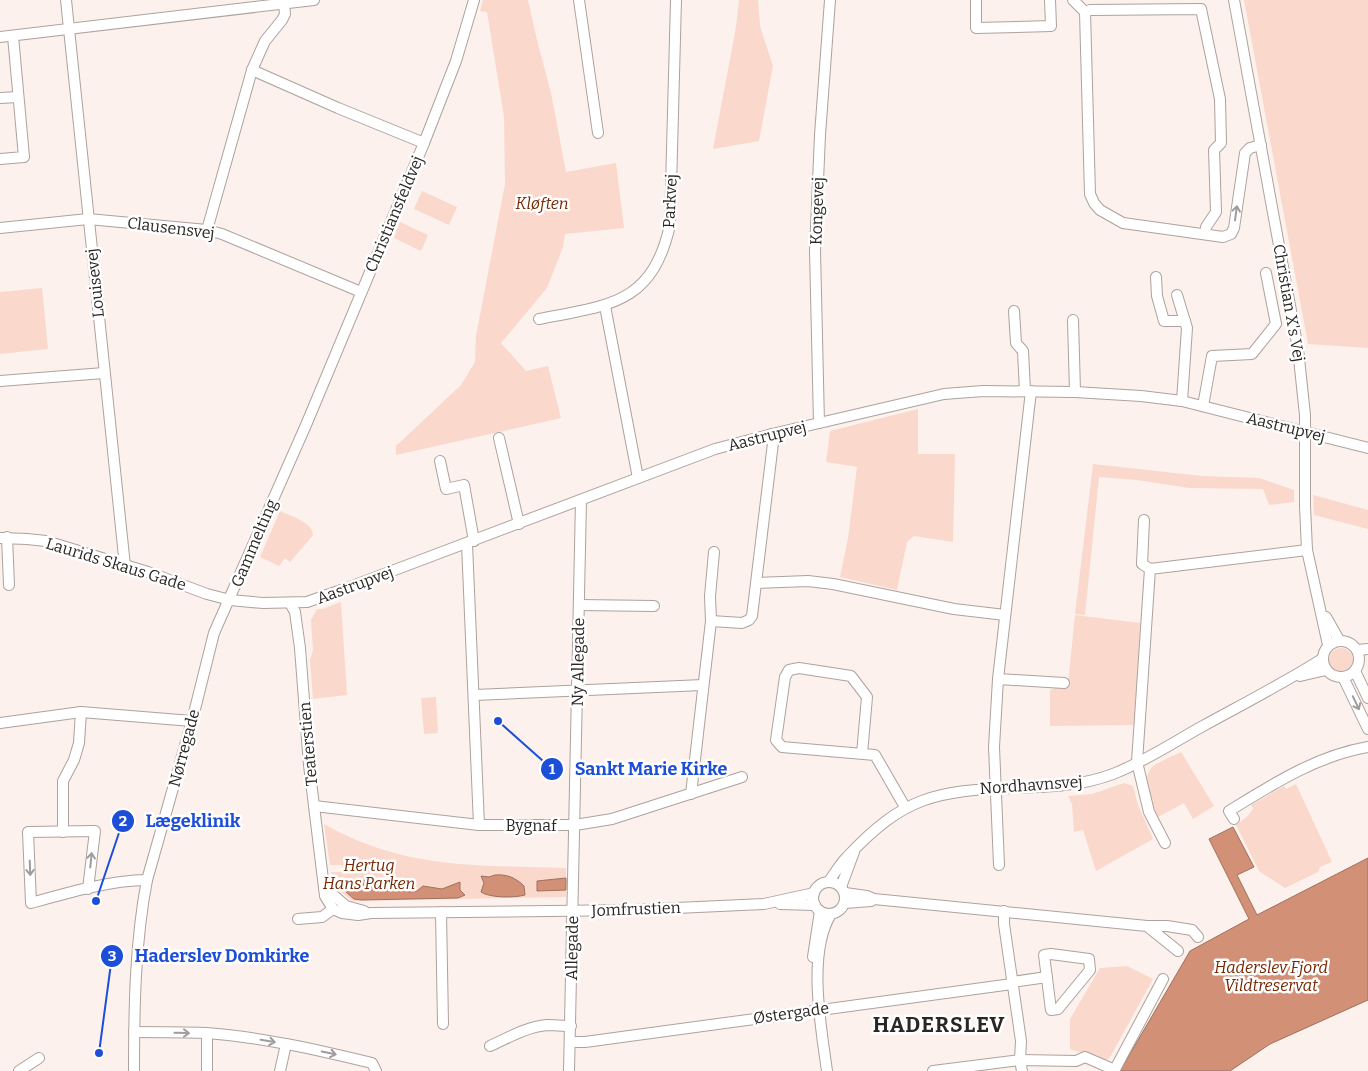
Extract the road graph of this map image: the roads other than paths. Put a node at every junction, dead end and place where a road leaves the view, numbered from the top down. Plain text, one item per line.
1 (66, 0) edge
2 (314, 0) edge
3 (474, 0) edge
4 (579, 0) edge
5 (676, 0) edge
6 (830, 0) edge
7 (976, 0) edge
8 (1050, 0) edge
9 (1073, 0) edge
10 (1234, 0) edge
11 (284, 4) junction
12 (1170, 4) edge
13 (1085, 12) junction
14 (68, 29) junction
15 (13, 36) junction
16 (0, 37) edge
17 (252, 70) junction
18 (18, 97) junction
19 (0, 98) edge
20 (598, 133) dead end
21 (424, 143) junction
22 (1261, 145) junction
23 (0, 159) edge
24 (88, 219) junction
25 (0, 228) edge
26 (207, 230) junction
27 (1205, 234) junction
28 (1266, 273) dead end
29 (1156, 277) dead end
30 (361, 292) junction
31 (1177, 295) dead end
32 (606, 306) junction
33 (1014, 310) dead end
34 (539, 319) dead end
35 (1073, 320) dead end
36 (1185, 321) junction
37 (104, 373) junction
38 (0, 382) edge
39 (1028, 391) junction
40 (1075, 392) junction
41 (1182, 401) junction
42 (1203, 406) junction
43 (819, 423) junction
44 (306, 425) joint
45 (1304, 431) junction
46 (772, 434) junction
47 (499, 438) dead end
48 (1368, 448) edge
49 (440, 461) dead end
50 (638, 478) junction
51 (581, 500) junction
52 (1144, 520) dead end
53 (519, 524) junction
54 (3, 538) edge
55 (470, 542) junction
56 (1307, 550) junction
57 (714, 552) dead end
58 (125, 566) junction
59 (1150, 569) junction
60 (756, 582) junction
61 (9, 584) dead end
62 (230, 600) junction
63 (290, 603) junction
64 (579, 604) junction
65 (654, 606) dead end
66 (1320, 608) junction
67 (1005, 616) junction
68 (711, 621) junction
69 (1339, 640) junction
70 (1328, 645) junction
71 (1363, 654) edge
72 (1322, 659) junction
73 (207, 662) joint
74 (1326, 670) junction
75 (1355, 671) junction
76 (1344, 677) junction
77 (1292, 678) junction
78 (998, 679) junction
79 (1064, 683) dead end
80 (703, 685) junction
81 (577, 691) junction
82 (474, 695) junction
83 (1368, 698) edge
84 (80, 712) junction
85 (192, 721) junction
86 (0, 723) edge
87 (1368, 729) edge
88 (1368, 747) edge
89 (862, 754) junction
90 (1137, 762) junction
91 (742, 777) dead end
92 (996, 788) junction
93 (691, 794) junction
94 (314, 806) junction
95 (905, 807) junction
96 (1234, 819) dead end
97 (479, 825) junction
98 (575, 825) junction
99 (63, 832) junction
100 (1165, 843) dead end
101 (854, 851) junction
102 (999, 865) dead end
103 (147, 880) junction
104 (829, 882) junction
105 (323, 886) junction
106 (88, 889) junction
107 (814, 893) junction
108 (843, 894) junction
109 (772, 903) junction
110 (817, 908) junction
111 (333, 909) junction
112 (573, 910) junction
113 (1004, 911) junction
114 (441, 912) junction
115 (371, 913) junction
116 (831, 914) junction
117 (298, 919) dead end
118 (1147, 926) junction
119 (1198, 937) dead end
120 (1178, 951) dead end
121 (1047, 977) junction
122 (1163, 979) dead end
123 (1012, 983) junction
124 (819, 1006) junction
125 (443, 1024) dead end
126 (571, 1026) junction
127 (134, 1032) junction
128 (207, 1033) junction
129 (570, 1042) junction
130 (286, 1044) junction
131 (490, 1046) dead end
132 (39, 1058) dead end
133 (1020, 1060) junction
134 (374, 1067) edge
135 (1114, 1070) edge
136 (19, 1071) edge
137 (134, 1071) edge
138 (207, 1071) edge
139 (280, 1071) edge
140 (570, 1071) edge
141 (827, 1071) edge
142 (933, 1071) edge
143 (1022, 1071) edge

1 - 14 street, Louisevej
2 - 11 street
3 - 21 street, Christiansfeldvej
4 - 20 street
5 - 32 street, Parkvej
6 - 43 street, Kongevej
7 - 8 street
9 - 13 street
10 - 22 street, Christian X's Vej
11 - 14 street
11 - 17 street
12 - 13 street
12 - 27 street
13 - 27 street
14 - 15 street
14 - 24 street, Louisevej
15 - 16 street
15 - 18 street
17 - 21 street
17 - 26 street
18 - 19 street
18 - 23 street
21 - 30 street, Christiansfeldvej
27 -> 22 street
22 - 45 street, Christian X's Vej
24 - 25 street, Clausensvej
24 - 26 street, Clausensvej
24 - 37 street, Louisevej
26 - 30 street, Clausensvej
28 - 42 street
29 - 36 street
30 - 44 street, Christiansfeldvej
31 - 36 street
32 - 34 street, Parkvej
32 - 50 street
33 - 39 street
35 - 40 street
36 - 41 street
37 - 38 street
37 - 58 street, Louisevej
39 - 40 street, Aastrupvej
39 - 43 street, Aastrupvej
39 - 67 street
40 - 41 street, Aastrupvej
41 - 42 street, Aastrupvej
42 - 45 street, Aastrupvej
43 - 46 street, Aastrupvej
44 - 62 street, Gammelting
45 - 48 street, Aastrupvej
45 - 56 street, Christian X's Vej
46 - 50 street, Aastrupvej
46 - 60 street
47 - 53 street
49 - 55 street
50 - 51 street, Aastrupvej
51 - 53 street, Aastrupvej
51 - 64 street, Ny Allegade
52 - 59 street
53 - 55 street, Aastrupvej
54 - 58 street, Laurids Skaus Gade
54 - 61 street
55 - 63 street, Aastrupvej
55 - 82 street
56 - 59 street
56 - 66 street, Christian X's Vej
57 - 68 street
58 - 62 street, Laurids Skaus Gade
59 - 90 street
60 - 67 street
60 - 68 street
62 - 63 street, Aastrupvej
62 - 73 street, Gammelting
63 - 94 street, Teaterstien
64 - 65 street
64 - 81 street, Ny Allegade
66 - 69 street, Christian X's Vej
66 - 70 street, Christian X's Vej
67 - 78 street
68 - 80 street
69 - 70 street
69 - 71 street
70 - 72 street
71 - 75 street
72 - 74 street
72 - 77 street, Nordhavnsvej
73 - 85 street, Nørregade
74 - 76 street
74 - 77 street, Nordhavnsvej
75 - 76 street
75 - 83 street
76 -> 87 street
77 - 90 street, Nordhavnsvej
78 - 79 street
78 - 92 street
80 - 81 street
80 - 93 street
81 - 82 street
81 - 98 street, Ny Allegade
82 - 97 street
84 - 85 street
84 - 86 street
84 - 99 street
85 - 103 street, Nørregade
88 - 96 street
89 - 89 street
89 - 95 street
90 - 92 street, Nordhavnsvej
90 - 100 street
91 - 93 street, Bygnaf
92 - 95 street, Nordhavnsvej
92 - 102 street
93 - 98 street, Bygnaf
94 - 97 street, Bygnaf
94 - 105 street, Teaterstien
95 - 101 street, Nordhavnsvej
97 - 98 street, Bygnaf
98 - 112 street, Allegade
106 -> 99 street
99 -> 106 street
101 - 104 street, Nordhavnsvej
101 - 108 street, Nordhavnsvej
103 - 106 street
103 - 127 street, Nørregade
104 - 107 street
104 - 108 street
105 - 111 street
105 - 115 street, Jomfrustien
107 - 109 street, Jomfrustien
107 - 110 street
108 - 113 street
108 - 116 street
109 - 110 street, Jomfrustien
109 - 112 street, Jomfrustien
110 - 116 street
110 - 124 street
111 - 115 street, Jomfrustien
111 - 117 street
112 - 114 street, Jomfrustien
112 - 126 street, Allegade
113 - 118 street
113 - 123 street
114 - 115 street, Jomfrustien
114 - 125 street
116 - 124 street
118 - 119 street
118 - 120 street
121 - 121 street
121 - 123 street, Østergade
122 - 135 street
123 - 124 street, Østergade
123 - 133 street
124 - 129 street, Østergade
124 - 141 street
126 - 129 street, Allegade
126 - 131 street
127 -> 128 street
127 - 137 street, Nørregade
128 -> 130 street
128 - 138 street
129 - 140 street, Allegade
130 -> 134 street
130 - 139 street
132 - 136 street
133 - 135 street
133 - 142 street
133 - 143 street

